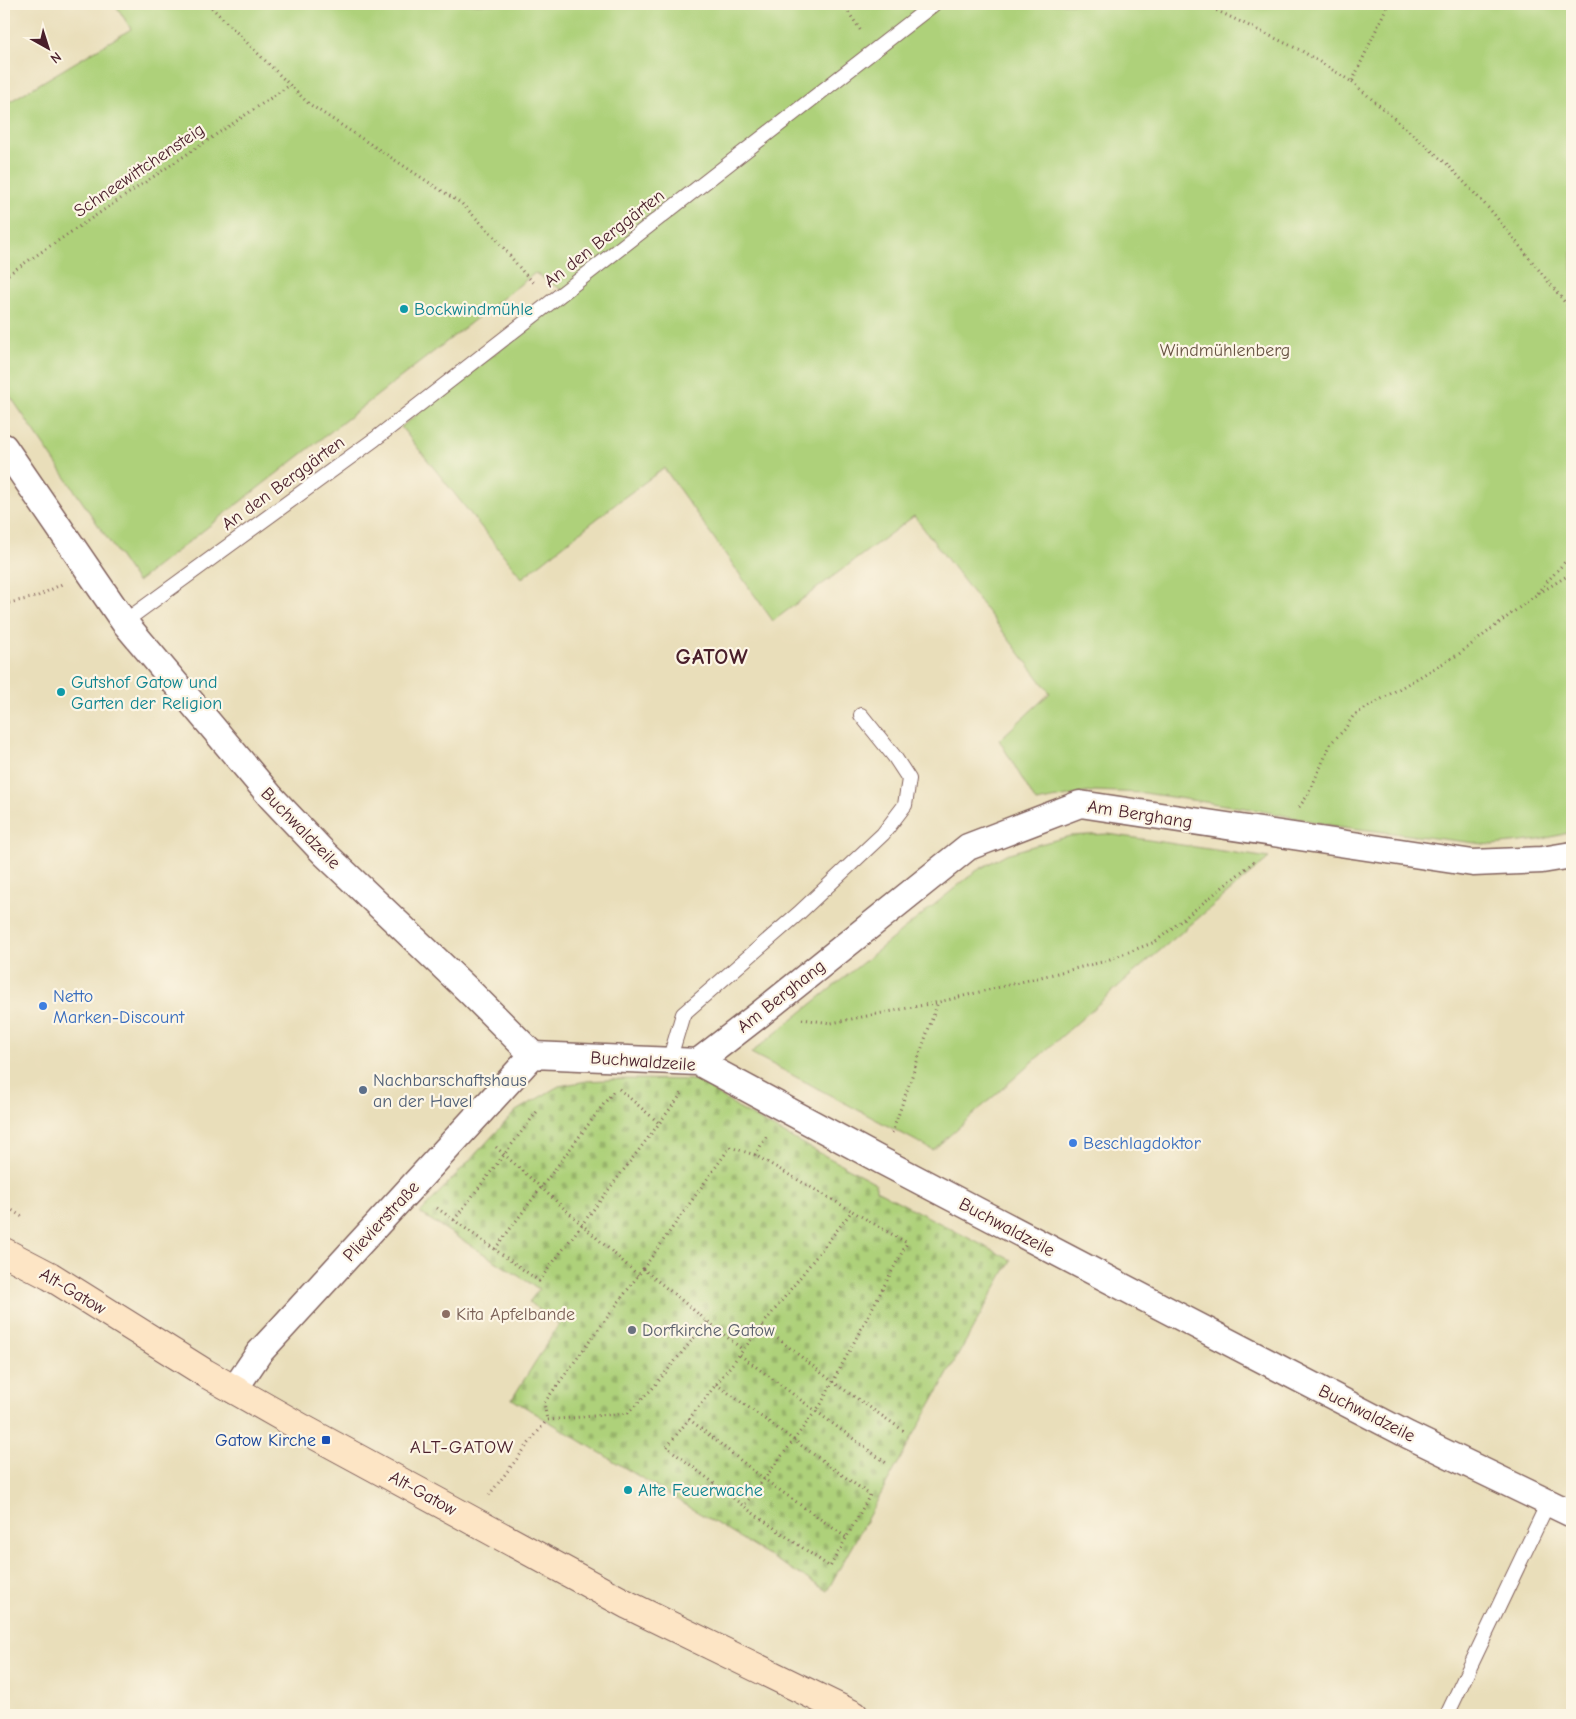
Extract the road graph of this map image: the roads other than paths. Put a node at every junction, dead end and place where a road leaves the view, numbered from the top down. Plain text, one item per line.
1 (934, 4) edge
2 (4, 447) edge
3 (124, 622) junction
4 (861, 715) dead end
5 (1572, 855) edge
6 (533, 1055) junction
7 (668, 1061) junction
8 (698, 1062) junction
9 (4, 1252) edge
10 (234, 1390) junction
11 (1548, 1503) junction
12 (1572, 1514) edge
13 (854, 1715) edge
14 (1446, 1715) edge

1 - 3 lane, An den Berggärten
2 - 3 street, Buchwaldzeile
3 - 6 street, Buchwaldzeile
4 - 7 lane
5 - 8 street, Am Berghang
6 - 7 street, Buchwaldzeile
6 - 10 street, Plievierstraße
7 - 8 street, Buchwaldzeile
8 - 11 street, Buchwaldzeile
9 - 10 main road, Alt-Gatow
10 - 13 main road, Alt-Gatow
11 - 12 street, Buchwaldzeile
11 - 14 lane

